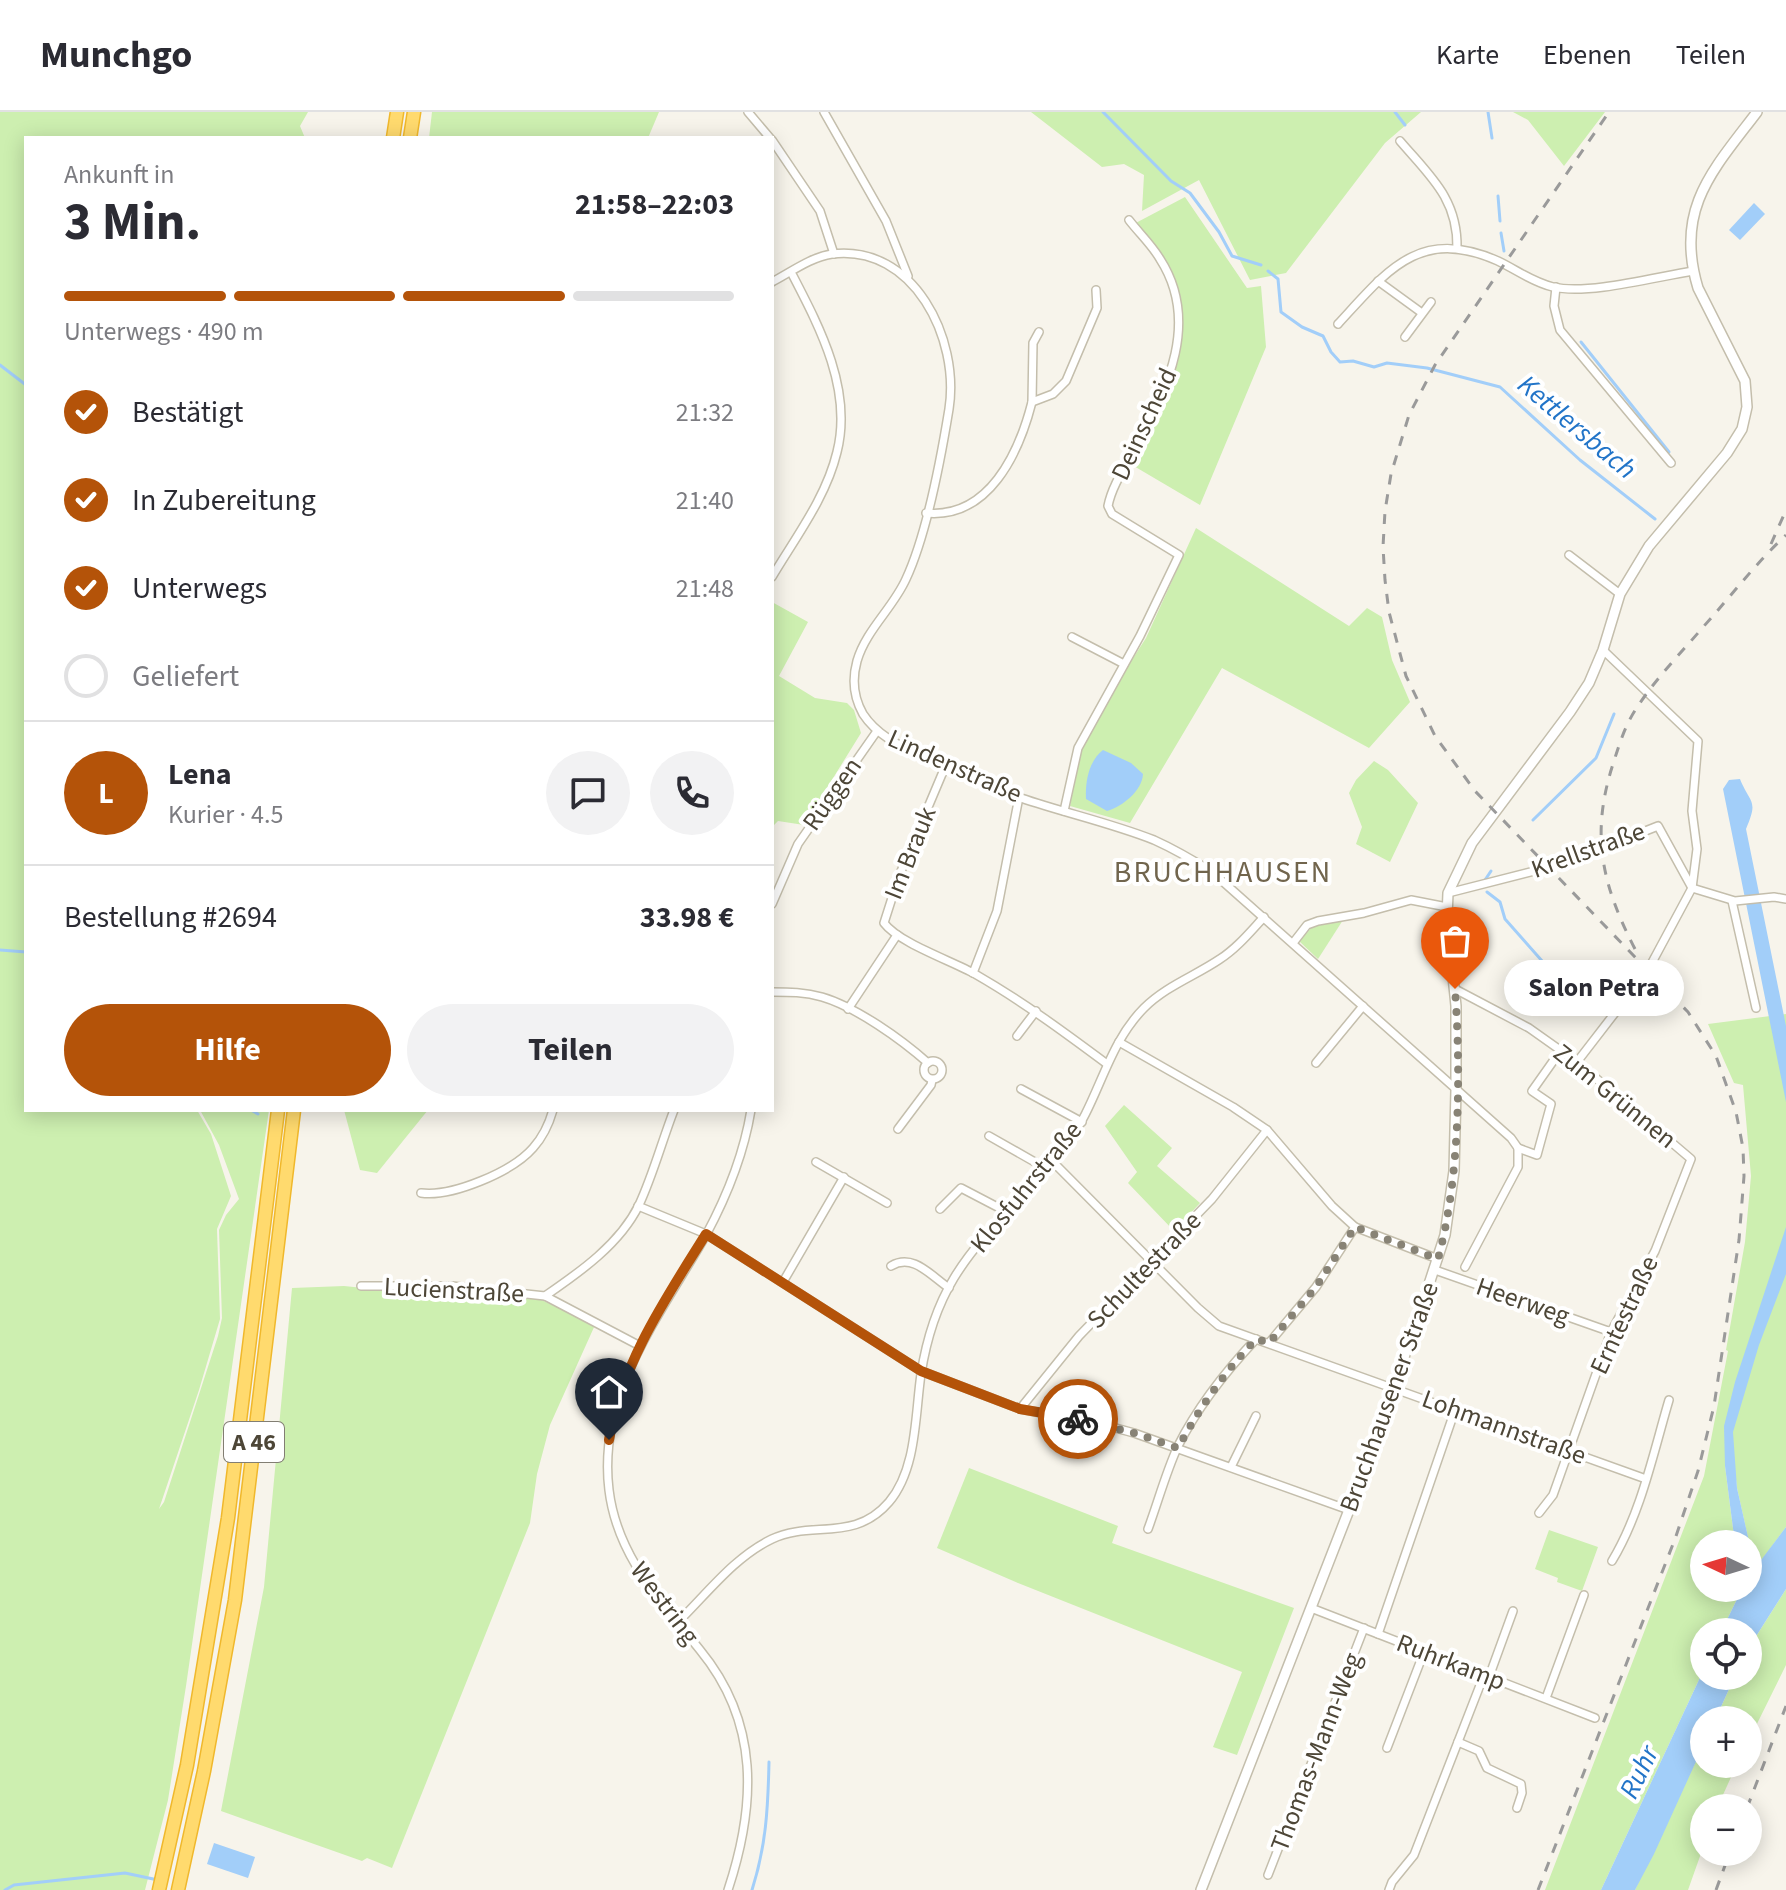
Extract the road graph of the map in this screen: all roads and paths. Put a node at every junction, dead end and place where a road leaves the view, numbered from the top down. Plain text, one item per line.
1 (397, 112) edge
2 (414, 112) edge
3 (748, 112) edge
4 (824, 112) edge
5 (1757, 112) edge
6 (393, 136) edge
7 (410, 136) edge
8 (768, 136) edge
9 (1400, 141) dead end
10 (774, 144) edge
11 (1129, 220) dead end
12 (1457, 248) junction
13 (834, 254) junction
14 (1693, 271) junction
15 (791, 272) junction
16 (908, 278) junction
17 (774, 281) edge
18 (1378, 281) junction
19 (1556, 287) junction
20 (1096, 290) dead end
21 (1431, 302) dead end
22 (1422, 313) junction
23 (1338, 324) dead end
24 (1039, 332) dead end
25 (1405, 337) dead end
26 (1032, 402) junction
27 (1671, 463) dead end
28 (926, 513) junction
29 (1569, 555) dead end
30 (774, 573) edge
31 (1620, 594) junction
32 (1072, 637) dead end
33 (1603, 650) junction
34 (1124, 664) junction
35 (877, 731) junction
36 (945, 767) junction
37 (1019, 797) junction
38 (1064, 811) junction
39 (1692, 888) junction
40 (1448, 893) junction
41 (774, 898) edge
42 (1786, 899) edge
43 (1734, 901) junction
44 (1447, 907) junction
45 (1264, 917) junction
46 (897, 935) junction
47 (1293, 943) junction
48 (973, 973) junction
49 (1455, 989) junction
50 (774, 992) edge
51 (1363, 1006) junction
52 (1756, 1008) dead end
53 (848, 1009) junction
54 (1036, 1011) junction
55 (1017, 1036) dead end
56 (1119, 1042) junction
57 (1561, 1050) junction
58 (1577, 1062) junction
59 (928, 1063) junction
60 (1316, 1063) dead end
61 (1107, 1064) junction
62 (932, 1080) junction
63 (1021, 1089) dead end
64 (1456, 1090) junction
65 (278, 1112) edge
66 (294, 1112) edge
67 (552, 1112) edge
68 (673, 1112) edge
69 (750, 1112) edge
70 (1082, 1122) junction
71 (898, 1129) dead end
72 (1267, 1130) junction
73 (989, 1136) dead end
74 (1518, 1148) junction
75 (1691, 1159) joint
76 (816, 1162) dead end
77 (1050, 1165) junction
78 (844, 1177) junction
79 (421, 1193) dead end
80 (887, 1203) dead end
81 (638, 1206) junction
82 (940, 1209) dead end
83 (1007, 1212) junction
84 (1355, 1227) junction
85 (706, 1234) junction
86 (1438, 1259) junction
87 (1153, 1262) junction
88 (891, 1266) dead end
89 (1465, 1267) dead end
90 (1435, 1270) junction
91 (783, 1282) junction
92 (361, 1286) dead end
93 (949, 1288) junction
94 (545, 1296) junction
95 (1611, 1332) junction
96 (1256, 1339) junction
97 (1269, 1343) junction
98 (640, 1346) junction
99 (921, 1371) junction
100 (1394, 1387) junction
101 (1669, 1400) dead end
102 (1020, 1409) junction
103 (1455, 1410) junction
104 (1256, 1416) dead end
105 (1178, 1448) junction
106 (1568, 1450) junction
107 (1231, 1467) junction
108 (1646, 1479) junction
109 (1349, 1510) junction
110 (1539, 1513) dead end
111 (1148, 1529) dead end
112 (1612, 1561) dead end
113 (1584, 1595) dead end
114 (1311, 1608) junction
115 (1513, 1611) dead end
116 (677, 1623) junction
117 (1364, 1628) junction
118 (1378, 1634) junction
119 (1424, 1652) junction
120 (1486, 1676) junction
121 (1546, 1698) junction
122 (1595, 1718) dead end
123 (1458, 1742) junction
124 (1387, 1748) dead end
125 (1517, 1808) dead end
126 (1268, 1875) dead end
127 (159, 1890) edge
128 (178, 1890) edge
129 (728, 1890) edge
130 (1201, 1890) edge
131 (1389, 1890) edge

1 - 6 highway
2 - 7 highway
3 - 8 street
4 - 16 street
5 - 14 street
9 - 12 street
10 - 13 street
11 - 34 street, Deinscheid
12 - 18 street
12 - 19 street
13 - 15 street
13 - 16 street
14 - 19 street
14 - 31 street, Bruchhausener Straße
15 - 17 street
15 - 30 street
16 - 28 street, Lindenstraße
18 - 22 street
18 - 23 street
19 - 27 street
20 - 26 street
21 - 22 street
22 - 25 street
24 - 26 street
26 - 28 street
28 - 35 street, Lindenstraße
29 - 31 street
31 - 33 street, Bruchhausener Straße
32 - 34 street
33 - 39 street
33 - 40 street, Bruchhausener Straße
34 - 38 street
35 - 36 street, Lindenstraße
35 - 41 street, Rüggen
36 - 37 street, Lindenstraße
36 - 46 street, Im Brauk
37 - 38 street, Lindenstraße
37 - 48 street
38 - 45 street, Lindenstraße
39 - 40 street, Krellstraße
39 - 43 street
39 - 58 street
40 - 44 street, Bruchhausener Straße
42 - 43 street
43 - 52 street
44 - 47 street
44 - 49 street, Bruchhausener Straße
45 - 47 street, Lindenstraße
45 - 56 street, Klosfuhrstraße
46 - 48 street, Im Brauk
46 - 53 street, Im Brauk
47 - 51 street, Lindenstraße
48 - 54 street, Im Brauk
49 - 57 street, Zum Grünnen
49 - 64 street, Bruchhausener Straße
50 - 53 street
51 - 60 street
51 - 64 street, Lindenstraße
53 - 59 street
54 - 55 street
54 - 61 street, Im Brauk
56 - 61 street, Klosfuhrstraße
56 - 72 street
57 - 58 street, Zum Grünnen
57 - 74 street
58 - 75 street, Zum Grünnen
59 - 62 street
59 - 62 street
61 - 70 street, Klosfuhrstraße
62 - 71 street
63 - 70 street
64 - 74 street, Lindenstraße
64 - 86 street, Bruchhausener Straße
65 - 127 highway, A 46
66 - 128 highway, A 46
67 - 79 street
68 - 81 street, Lucienstraße
69 - 85 street
70 - 77 street, Klosfuhrstraße
72 - 84 street
72 - 87 street, Schultestraße
73 - 77 street, Lohmannstraße
74 - 89 street
75 - 95 street, Erntestraße
76 - 78 street
77 - 83 street, Klosfuhrstraße
77 - 87 street, Lohmannstraße
78 - 80 street
78 - 91 street
81 - 85 street
81 - 94 street, Lucienstraße
82 - 83 street
83 - 93 street, Klosfuhrstraße
84 - 86 street
84 - 97 street
85 - 91 street
85 - 98 street, Westring
86 - 90 street, Bruchhausener Straße
87 - 96 street, Lohmannstraße
87 - 102 street, Schultestraße
88 - 93 street
90 - 95 street, Heerweg
90 - 100 street, Bruchhausener Straße
91 - 99 street
92 - 94 street, Lucienstraße
93 - 99 street, Klosfuhrstraße
94 - 98 street, Lucienstraße
95 - 106 street, Erntestraße
96 - 97 street, Lohmannstraße
96 - 105 street
97 - 100 street, Lohmannstraße
98 - 116 street, Westring
99 - 102 street
99 - 116 street, Klosfuhrstraße
100 - 103 street, Lohmannstraße
100 - 109 street, Bruchhausener Straße
101 - 108 street
102 - 105 street
103 - 106 street, Lohmannstraße
103 - 118 street, Thomas-Mann-Weg
104 - 107 street
105 - 107 street
105 - 111 street
106 - 108 street, Lohmannstraße
106 - 110 street, Erntestraße
107 - 109 street
108 - 112 street
109 - 114 street, Bruchhausener Straße
113 - 121 street
114 - 117 street, Ruhrkamp
114 - 130 street, Bruchhausener Straße
115 - 120 street
116 - 129 street, Westring
117 - 118 street, Ruhrkamp
117 - 126 street, Thomas-Mann-Weg
118 - 119 street, Ruhrkamp
119 - 120 street, Ruhrkamp
119 - 124 street
120 - 121 street, Ruhrkamp
120 - 123 street
121 - 122 street, Ruhrkamp
123 - 125 street
123 - 131 street

